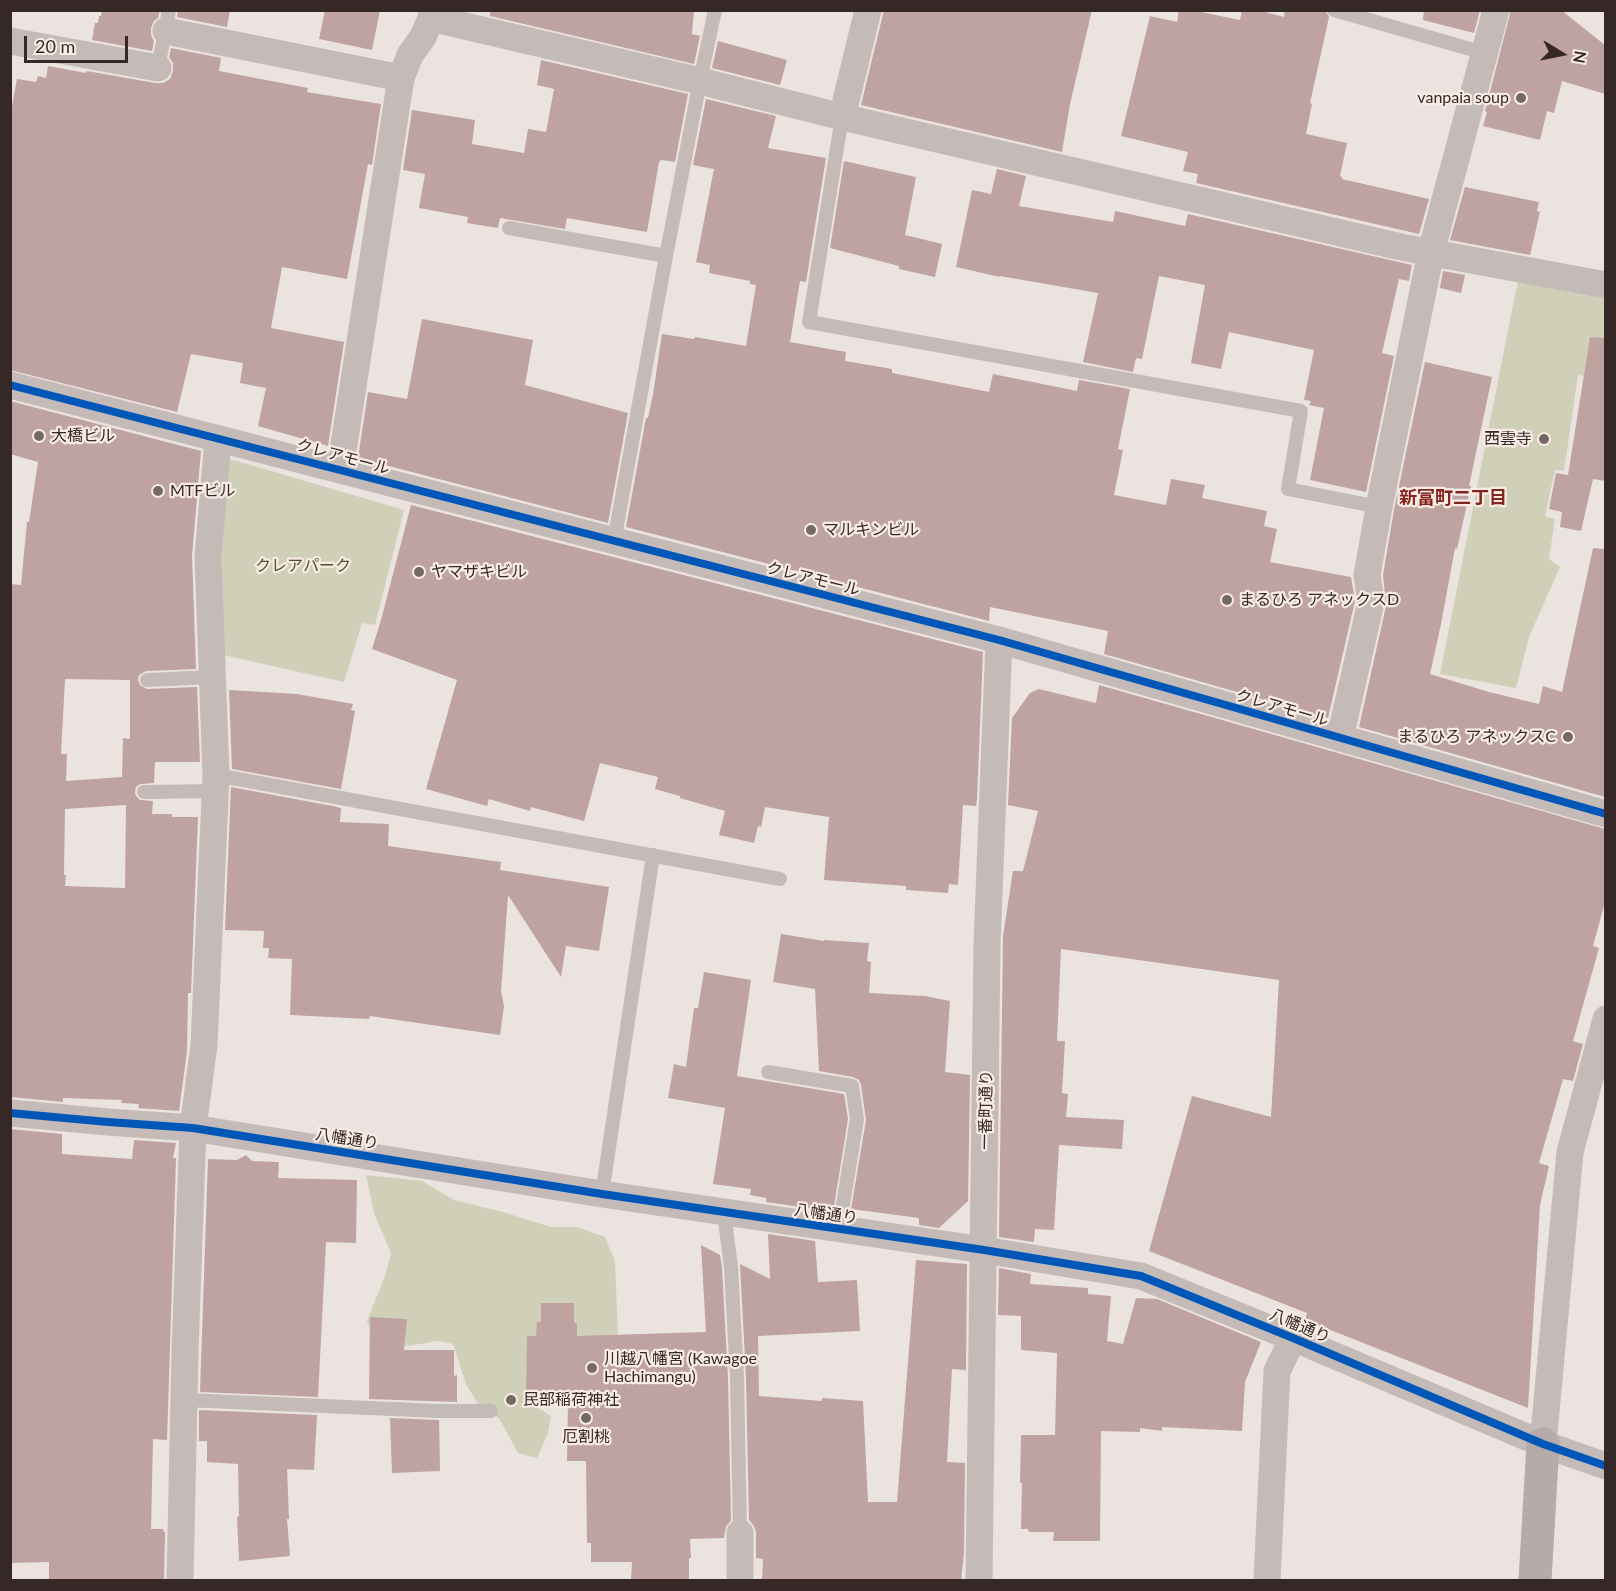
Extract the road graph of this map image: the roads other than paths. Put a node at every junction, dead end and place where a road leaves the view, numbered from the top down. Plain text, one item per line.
1 (716, 10) edge
2 (868, 10) edge
3 (1334, 10) edge
4 (1496, 10) edge
5 (432, 14) edge
6 (167, 21) edge
7 (10, 41) edge
8 (1484, 53) junction
9 (158, 68) joint
10 (401, 78) junction
11 (700, 81) junction
12 (842, 117) junction
13 (509, 228) dead end
14 (1431, 252) junction
15 (666, 256) junction
16 (1605, 285) edge
17 (10, 385) edge
18 (218, 439) junction
19 (340, 470) junction
20 (1379, 507) junction
21 (614, 541) junction
22 (999, 640) junction
23 (212, 677) junction
24 (147, 680) dead end
25 (1340, 738) junction
26 (216, 783) junction
27 (144, 792) dead end
28 (1605, 814) edge
29 (653, 855) junction
30 (780, 879) dead end
31 (1605, 1019) edge
32 (768, 1072) dead end
33 (1596, 1096) edge
34 (10, 1113) edge
35 (194, 1128) junction
36 (602, 1194) junction
37 (724, 1213) junction
38 (839, 1230) junction
39 (984, 1250) junction
40 (1293, 1338) junction
41 (185, 1400) junction
42 (491, 1411) dead end
43 (1543, 1444) junction
44 (1605, 1467) edge
45 (740, 1533) joint
46 (180, 1581) edge
47 (740, 1581) edge
48 (979, 1581) edge
49 (1267, 1581) edge
50 (1535, 1581) edge

1 - 11 lane
2 - 12 street
3 - 8 lane
4 - 8 street
5 - 10 street
5 - 11 street
6 - 9 lane
6 - 10 street
7 - 9 street
8 - 14 street
10 - 19 street
11 - 12 street
11 - 15 lane
12 - 14 street
12 - 20 lane
13 - 15 lane
14 - 16 street
14 - 20 street
15 - 21 lane
17 - 18 street, クレアモール
18 - 19 street, クレアモール
18 - 23 street
19 - 21 street, クレアモール
20 - 25 street
21 - 22 street, クレアモール
22 - 25 street, クレアモール
22 - 39 street, 一番町通り
23 - 24 lane
23 - 26 street
25 - 28 street, クレアモール
26 - 27 lane
26 - 29 lane
26 - 35 street
29 - 30 lane
29 - 36 lane
31 - 33 street
32 - 38 lane
33 - 43 street
34 - 35 street, 八幡通り
35 - 36 street, 八幡通り
35 - 41 street
36 - 37 street, 八幡通り
37 - 38 street, 八幡通り
37 - 45 lane
38 - 39 street, 八幡通り
39 - 40 street, 八幡通り
39 - 48 street, 一番町通り
40 - 43 street, 八幡通り
40 - 49 street
41 - 42 lane
41 - 46 street
43 - 44 street, 八幡通り
43 - 50 street
45 - 47 street

